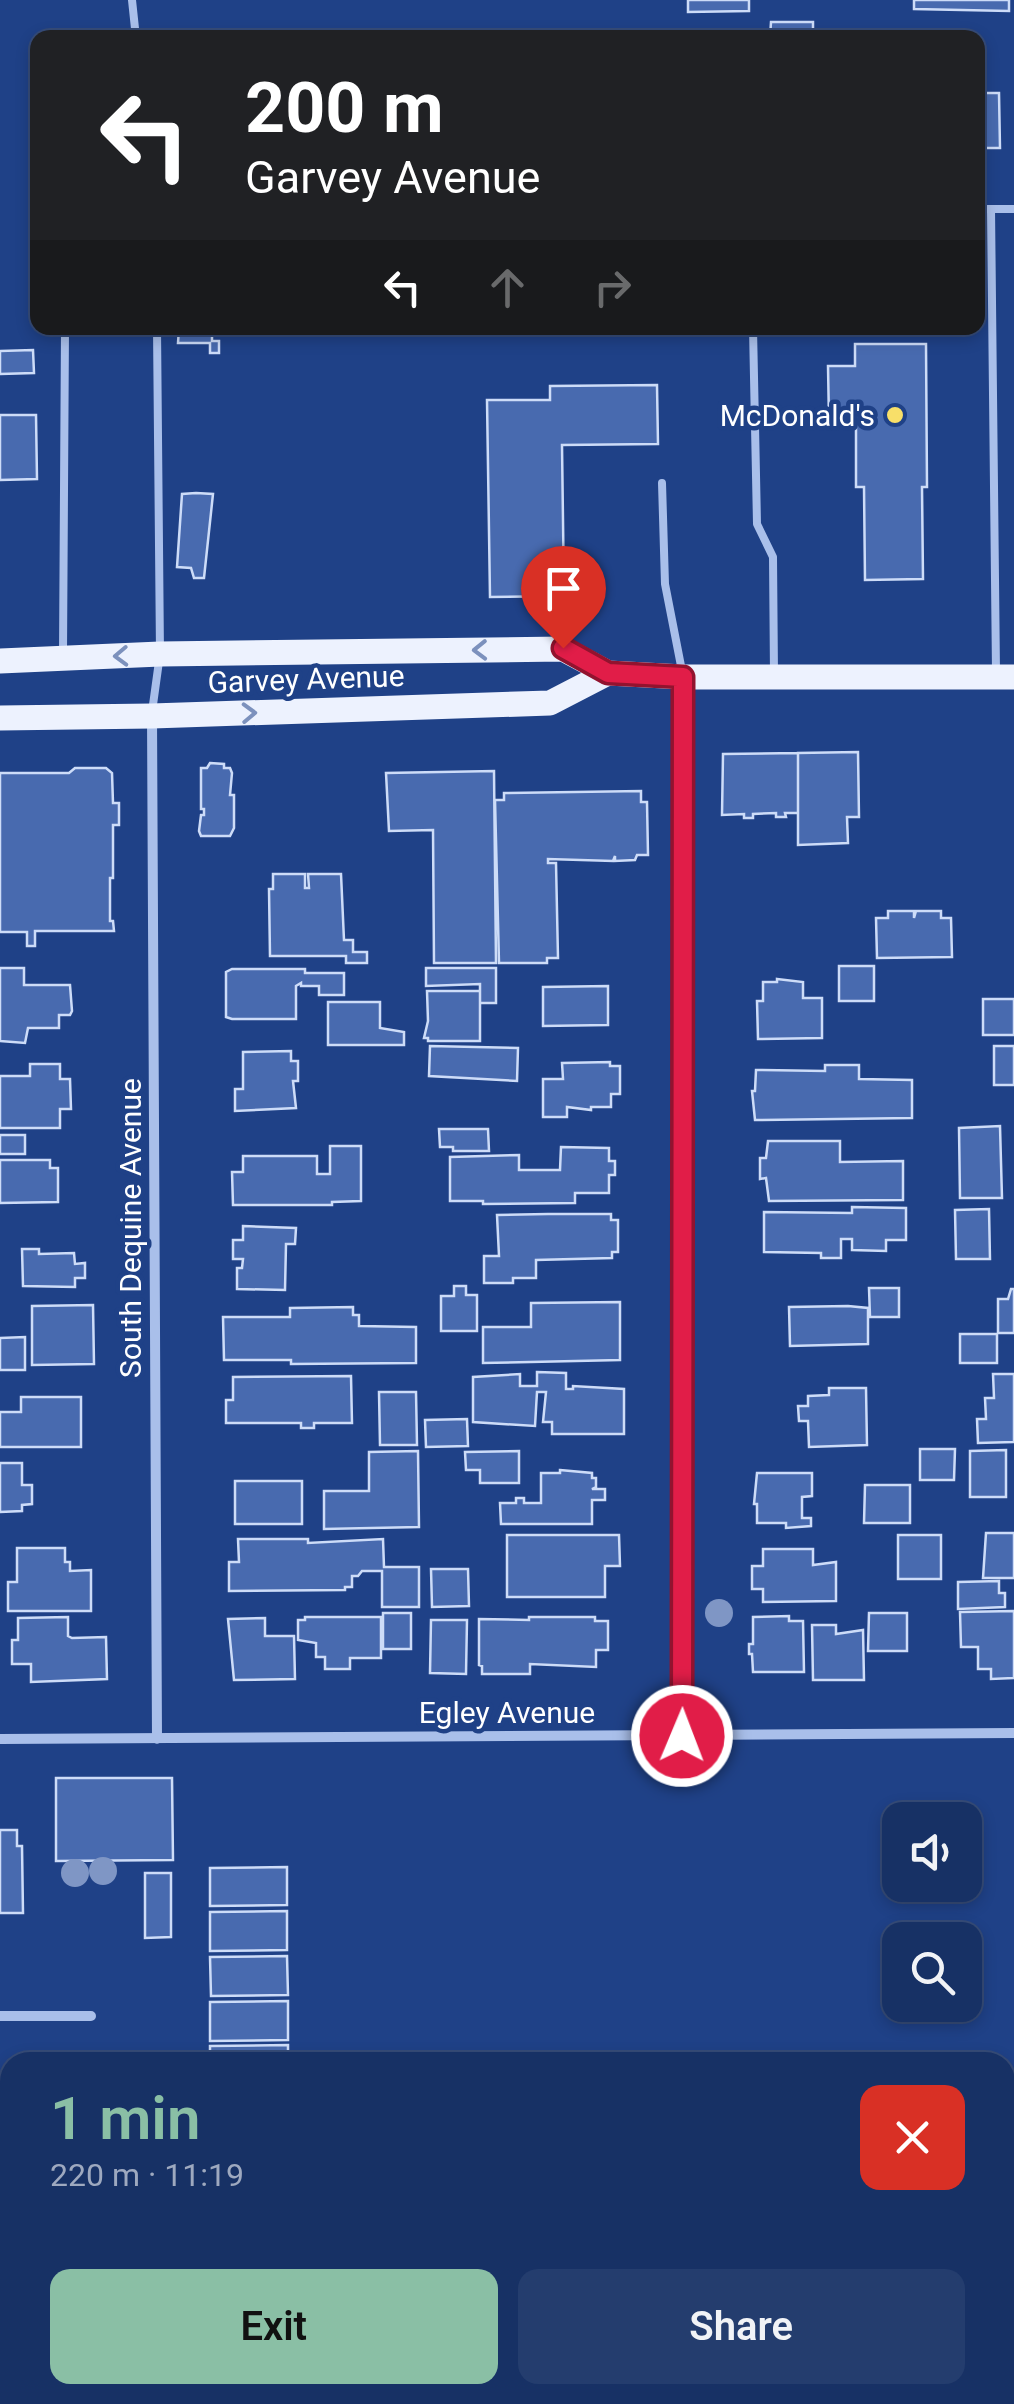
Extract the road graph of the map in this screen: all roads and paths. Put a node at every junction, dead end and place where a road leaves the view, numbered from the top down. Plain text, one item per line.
1 (132, 0) edge
2 (135, 30) edge
3 (985, 209) edge
4 (992, 209) junction
5 (1014, 209) edge
6 (65, 335) edge
7 (158, 335) edge
8 (754, 335) edge
9 (662, 482) dead end
10 (160, 654) junction
11 (63, 658) junction
12 (0, 661) edge
13 (608, 673) junction
14 (774, 675) junction
15 (683, 677) junction
16 (1005, 677) edge
17 (152, 716) junction
18 (0, 718) edge
19 (1014, 1733) edge
20 (682, 1736) junction
21 (157, 1739) junction
22 (0, 1740) edge
23 (0, 2016) edge
24 (91, 2016) dead end

1 - 2 lane
3 - 4 lane
4 - 5 lane
4 - 16 lane
6 - 11 lane
7 - 10 lane
8 - 14 lane
9 - 15 lane
10 -> 11 main road, Garvey Avenue
13 -> 10 main road, Garvey Avenue
10 - 17 lane
11 - 12 main road, Garvey Avenue
13 - 15 main road, Garvey Avenue
17 -> 13 main road, Garvey Avenue
14 - 15 main road, Garvey Avenue
14 - 16 main road, Garvey Avenue
15 - 20 street
17 - 18 main road, Garvey Avenue
17 - 21 street, South Dequine Avenue
19 - 20 street, Egley Avenue
20 - 21 street, Egley Avenue
21 - 22 street, Egley Avenue
23 - 24 street

